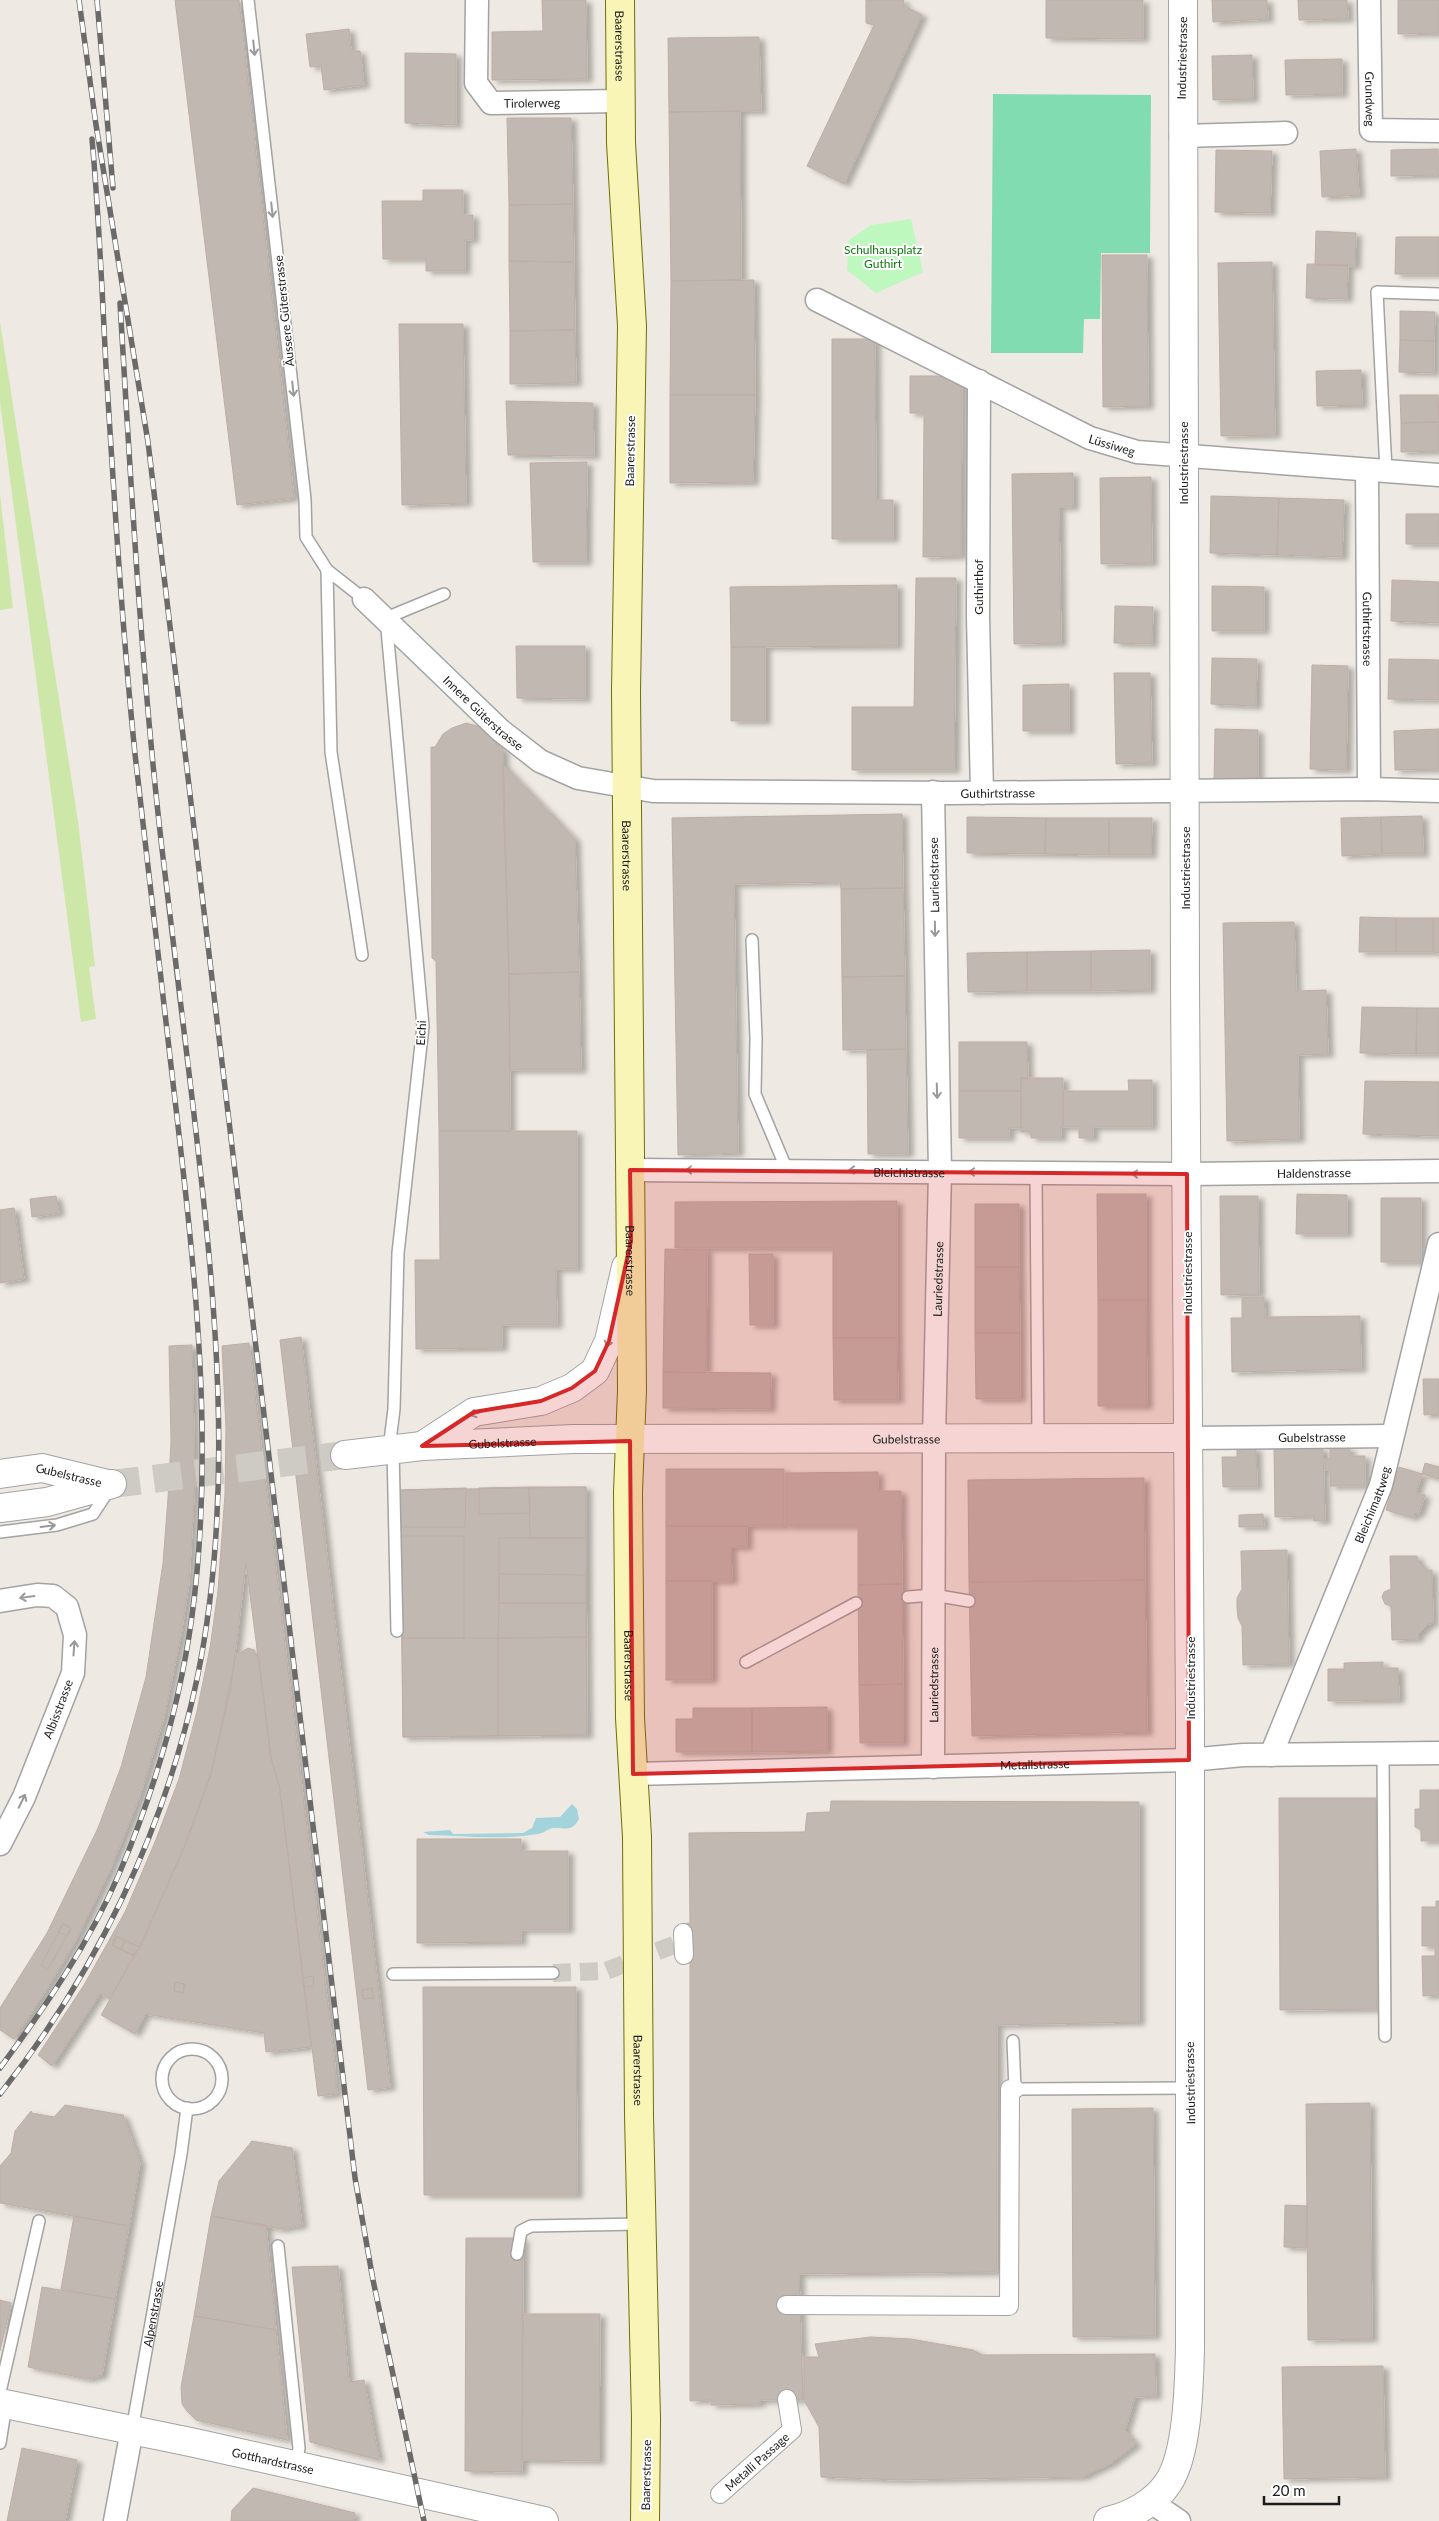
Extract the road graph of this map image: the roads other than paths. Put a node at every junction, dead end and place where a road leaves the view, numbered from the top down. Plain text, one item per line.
1 (248, 0) edge
2 (477, 0) edge
3 (620, 0) edge
4 (1183, 0) edge
5 (1369, 0) edge
6 (620, 101) junction
7 (1439, 131) edge
8 (1286, 133) dead end
9 (1181, 136) junction
10 (1439, 294) edge
11 (817, 300) dead end
12 (979, 381) junction
13 (1184, 454) junction
14 (1376, 470) junction
15 (1439, 475) edge
16 (327, 570) junction
17 (444, 594) dead end
18 (364, 599) joint
19 (386, 618) junction
20 (627, 786) junction
21 (1369, 789) junction
22 (1439, 791) edge
23 (933, 792) junction
24 (1184, 792) junction
25 (982, 793) junction
26 (752, 940) dead end
27 (362, 955) dead end
28 (630, 1170) junction
29 (787, 1170) junction
30 (1439, 1170) edge
31 (940, 1171) junction
32 (1036, 1173) junction
33 (1187, 1174) junction
34 (631, 1241) junction
35 (1439, 1244) edge
36 (1392, 1436) junction
37 (1038, 1438) junction
38 (1188, 1438) junction
39 (934, 1439) junction
40 (630, 1441) junction
41 (422, 1446) junction
42 (391, 1449) junction
43 (345, 1455) tunnel mouth
44 (0, 1474) edge
45 (112, 1484) junction
46 (0, 1508) edge
47 (0, 1532) edge
48 (933, 1595) junction
49 (908, 1597) dead end
50 (0, 1601) edge
51 (969, 1601) dead end
52 (856, 1603) dead end
53 (397, 1631) dead end
54 (746, 1662) dead end
55 (1439, 1753) edge
56 (1383, 1754) junction
57 (1271, 1756) junction
58 (1189, 1760) junction
59 (933, 1767) junction
60 (633, 1774) junction
61 (0, 1844) edge
62 (552, 1973) tunnel mouth
63 (393, 1974) dead end
64 (1385, 2036) dead end
65 (1013, 2042) dead end
66 (1191, 2088) junction
67 (1015, 2089) junction
68 (187, 2108) junction
69 (39, 2221) dead end
70 (641, 2224) junction
71 (278, 2246) dead end
72 (517, 2254) dead end
73 (786, 2306) dead end
74 (786, 2399) dead end
75 (2, 2400) edge
76 (132, 2430) junction
77 (0, 2443) edge
78 (296, 2466) junction
79 (720, 2494) dead end
80 (1151, 2502) junction
81 (114, 2521) edge
82 (544, 2521) edge
83 (645, 2521) edge
84 (1108, 2521) edge
85 (1179, 2521) edge

1 -> 16 lane, Äussere Güterstrasse
2 - 6 street, Tirolerweg
3 - 6 main road, Baarerstrasse
4 - 9 street, Industriestrasse
5 - 7 street, Grundweg
6 - 20 main road, Baarerstrasse
8 - 9 street
9 - 13 street, Industriestrasse
10 - 14 lane
11 - 12 street, Lüssiweg
12 - 13 street, Lüssiweg
12 - 25 street, Guthirthof
13 - 14 street, Lüssiweg
13 - 24 street, Industriestrasse
14 - 15 street, Lüssiweg
14 - 21 street, Guthirtstrasse
16 - 18 lane, Äussere Güterstrasse
16 - 27 lane
17 - 19 lane
18 - 19 street, Innere Güterstrasse
19 - 20 street, Innere Güterstrasse
19 - 42 lane, Eichi
20 - 23 street, Guthirtstrasse
20 - 28 main road, Baarerstrasse
21 - 22 street, Guthirtstrasse
21 - 24 street, Guthirtstrasse
23 - 25 street, Guthirtstrasse
23 -> 31 street, Lauriedstrasse
24 - 25 street, Guthirtstrasse
24 - 33 street, Industriestrasse
26 - 29 lane
29 -> 28 street, Bleichistrasse
28 - 34 main road, Baarerstrasse
31 -> 29 street, Bleichistrasse
30 - 33 street, Haldenstrasse
32 -> 31 street, Bleichistrasse
31 - 39 street, Lauriedstrasse
33 -> 32 street, Bleichistrasse
32 - 37 lane
33 - 38 street, Industriestrasse
34 - 40 main road, Baarerstrasse
34 -> 41 street, Gubelstrasse
35 - 36 street, Bleichimattweg
36 - 38 street, Gubelstrasse
36 - 57 street, Bleichimattweg
37 - 38 street, Gubelstrasse
37 - 39 street, Gubelstrasse
38 - 58 street, Industriestrasse
39 - 40 street, Gubelstrasse
39 - 48 street, Lauriedstrasse
40 - 41 street, Gubelstrasse
40 - 60 main road, Baarerstrasse
41 - 42 street, Gubelstrasse
42 - 43 street, Gubelstrasse
42 - 53 lane, Eichi
44 - 45 street, Gubelstrasse
45 - 46 street, Gubelstrasse
47 -> 45 lane
48 - 49 lane
48 - 51 lane
48 - 59 street, Lauriedstrasse
61 -> 50 street, Albisstrasse
52 - 54 lane
55 - 56 street, Metallstrasse
56 - 57 street, Metallstrasse
56 - 64 lane
57 - 58 street, Metallstrasse
58 - 59 street, Metallstrasse
58 - 66 street, Industriestrasse
59 - 60 street, Metallstrasse
60 - 70 main road, Baarerstrasse
62 - 63 lane
65 - 67 lane
66 - 67 lane
66 - 80 street, Industriestrasse
67 - 73 street
68 - 68 lane
68 - 76 lane, Alpenstrasse
69 - 75 lane
70 - 72 lane
70 - 83 main road, Baarerstrasse
71 - 78 lane
74 - 79 street, Metalli Passage
75 - 76 street, Gotthardstrasse
75 - 77 lane
76 - 78 street, Gotthardstrasse
76 - 81 street, Alpenstrasse
78 - 82 street, Gotthardstrasse
80 - 84 street
80 - 85 street

